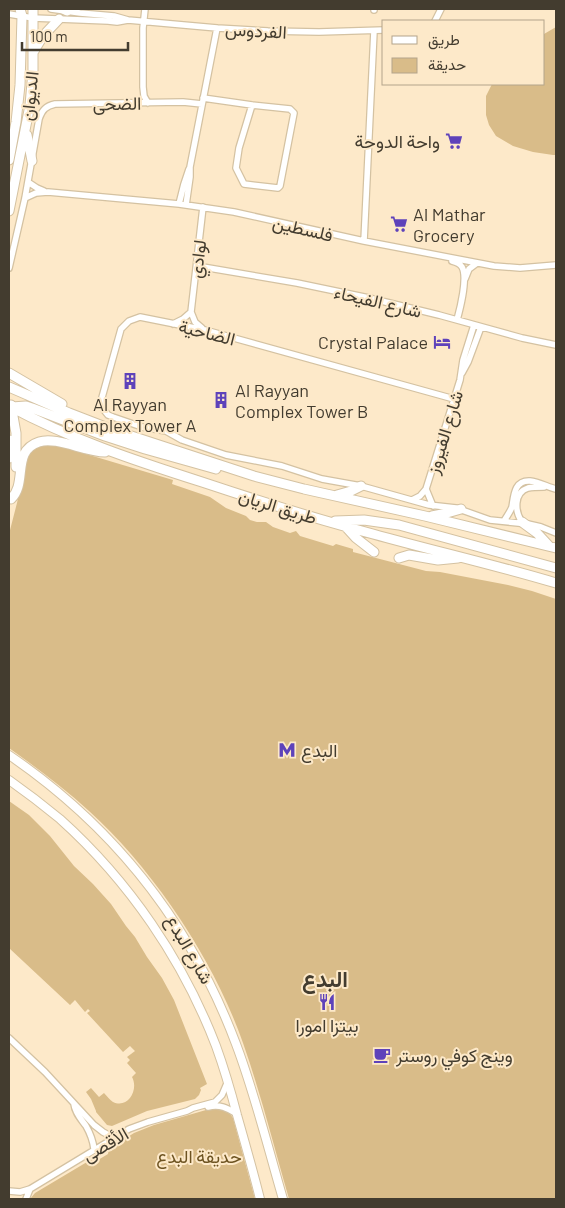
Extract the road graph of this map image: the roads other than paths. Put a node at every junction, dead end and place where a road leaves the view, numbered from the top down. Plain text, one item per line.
1 (51, 9) edge
2 (145, 9) edge
3 (65, 10) edge
4 (22, 11) edge
5 (33, 13) edge
6 (9, 14) edge
7 (59, 19) junction
8 (128, 20) junction
9 (144, 21) junction
10 (217, 28) junction
11 (374, 30) junction
12 (382, 30) edge
13 (33, 53) junction
14 (203, 101) junction
15 (148, 103) junction
16 (252, 105) junction
17 (39, 119) joint
18 (26, 129) junction
19 (9, 160) edge
20 (32, 161) junction
21 (190, 168) junction
22 (28, 182) junction
23 (48, 192) junction
24 (25, 198) junction
25 (179, 204) junction
26 (186, 205) junction
27 (203, 207) junction
28 (9, 211) edge
29 (364, 242) junction
30 (438, 256) junction
31 (477, 263) junction
32 (197, 266) junction
33 (556, 266) edge
34 (9, 268) edge
35 (464, 282) junction
36 (191, 312) junction
37 (457, 320) junction
38 (173, 324) junction
39 (474, 325) junction
40 (481, 327) junction
41 (205, 330) junction
42 (556, 345) edge
43 (9, 373) edge
44 (461, 375) junction
45 (9, 386) edge
46 (454, 399) junction
47 (9, 405) edge
48 (113, 430) junction
49 (177, 437) joint
50 (9, 440) edge
51 (111, 452) junction
52 (9, 458) edge
53 (254, 476) junction
54 (361, 486) junction
55 (547, 487) junction
56 (426, 490) junction
57 (556, 490) edge
58 (334, 495) junction
59 (412, 500) junction
60 (10, 502) edge
61 (433, 506) junction
62 (461, 509) junction
63 (425, 516) junction
64 (504, 520) junction
65 (327, 521) junction
66 (522, 522) junction
67 (346, 527) junction
68 (556, 533) edge
69 (553, 548) edge
70 (374, 552) dead end
71 (461, 557) junction
72 (399, 558) dead end
73 (556, 568) edge
74 (556, 583) edge
75 (9, 755) edge
76 (9, 780) edge
77 (9, 1038) edge
78 (228, 1081) junction
79 (74, 1104) junction
80 (187, 1111) junction
81 (237, 1114) junction
82 (114, 1138) junction
83 (94, 1150) junction
84 (30, 1190) junction
85 (9, 1191) edge
86 (26, 1199) edge
87 (260, 1199) edge
88 (283, 1199) edge

1 - 3 street, الفردوس
2 - 9 street
3 - 8 street, الفردوس
4 - 5 main road
4 - 6 street
4 - 19 main road
5 - 7 street, الفردوس
5 - 13 main road, الديوان
7 - 8 street, الفردوس
7 - 13 main road
8 - 9 street, الفردوس
9 - 10 street, الفردوس
9 - 15 street
10 - 11 street, الفردوس
10 - 14 street
11 - 12 street, الفردوس
11 - 29 street
13 - 18 main road, الديوان
14 - 15 street, الضحى
14 - 16 street, الضحى
14 - 21 street
15 - 17 street, الضحى
16 - 16 street, الضحى
17 - 20 street, الديوان
18 - 20 main road
18 - 28 main road, الديوان
20 - 22 street, الديوان
21 - 25 street
21 - 26 street
22 - 23 street, فلسطين
22 - 24 street, الديوان
23 - 24 street, فلسطين
23 - 25 street, فلسطين
24 - 34 street, الديوان
25 - 26 street, فلسطين
26 - 27 street, فلسطين
27 - 29 street, فلسطين
27 - 32 street, لوادي
29 - 30 street, فلسطين
30 - 31 street, فلسطين
30 - 35 street
31 - 33 street, فلسطين
31 - 35 street
32 - 36 street, لوادي
32 - 37 street, شارع الفيحاء
35 - 37 street
36 - 38 street
36 - 41 street
37 - 39 street, شارع الفيحاء
38 - 41 street, الضاحية
38 - 49 street, الضاحية
39 - 40 street, شارع الفيحاء
39 - 44 street, شارع الفيروز
40 - 42 street, شارع الفيحاء
40 - 44 street, شارع الفيروز
41 - 46 street, الضاحية
43 - 48 main road
44 - 46 street, شارع الفيروز
45 - 48 main road, طريق الريان
46 - 56 street, شارع الفيروز
47 - 51 main road, طريق الريان
47 - 53 main road
47 - 60 main road
48 - 53 main road, طريق الريان
49 - 54 street, طريق الريان
50 - 52 main road
51 - 60 main road
51 - 65 main road, طريق الريان
53 - 58 main road, طريق الريان
54 - 58 main road
54 - 59 street, طريق الريان
55 - 57 street
55 - 64 street
55 - 66 street
56 - 59 street, شارع الفيروز
56 - 61 street, شارع الفيروز
58 - 63 main road, طريق الريان
59 - 61 street, طريق الريان
61 - 62 street, طريق الريان
62 - 63 main road
62 - 64 street, طريق الريان
63 - 69 main road, طريق الريان
64 - 66 street, طريق الريان
65 - 67 main road, طريق الريان
65 - 73 main road
66 - 68 street, طريق الريان
66 - 69 main road
67 - 70 main road
67 - 71 main road, طريق الريان
71 - 72 main road
71 - 74 main road, طريق الريان
75 - 88 main road, شارع البدع
76 - 78 main road, شارع البدع
77 - 79 street
78 - 80 street, الأقصى
78 - 81 main road, شارع البدع
79 - 82 street
79 - 83 street
80 - 81 street, الأقصى
80 - 82 street, الأقصى
81 - 87 main road, شارع البدع
82 - 83 street, الأقصى
83 - 84 street, الأقصى
84 - 85 street, الأقصى
84 - 86 street

